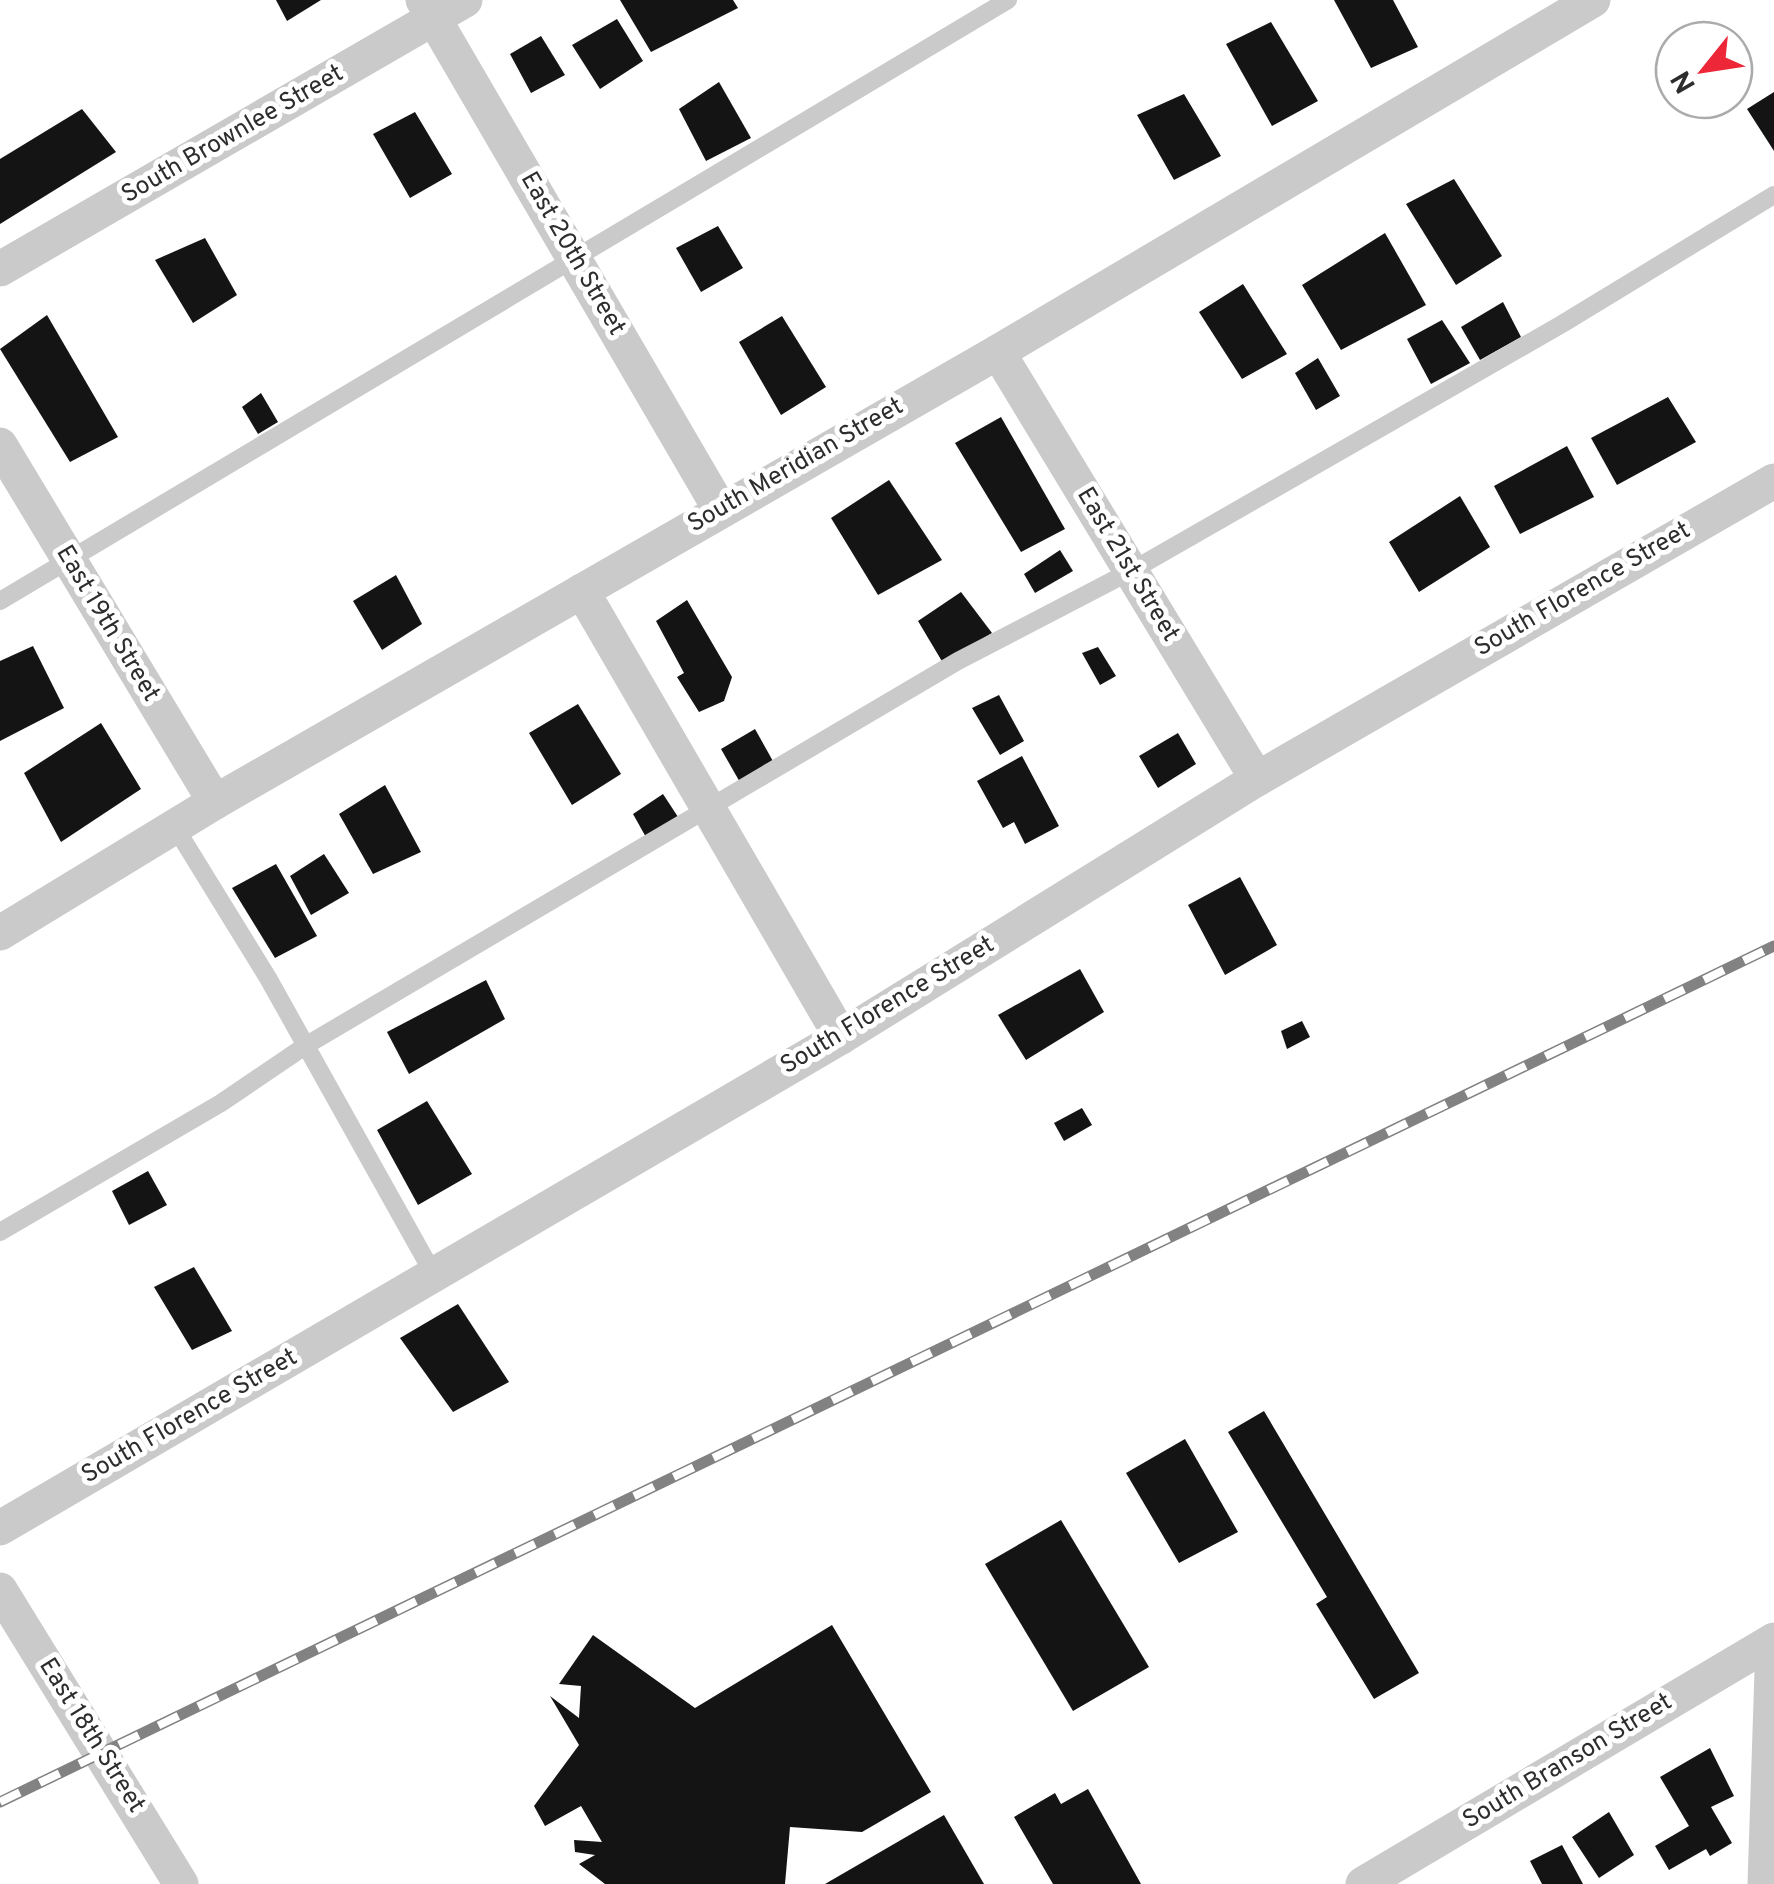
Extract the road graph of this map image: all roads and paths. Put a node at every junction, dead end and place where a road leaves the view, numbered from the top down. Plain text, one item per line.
1 (1008, 0) edge
2 (1593, 0) edge
3 (441, 6) edge
4 (1774, 195) edge
5 (575, 260) junction
6 (0, 269) edge
7 (998, 352) junction
8 (0, 445) edge
9 (1774, 480) edge
10 (720, 508) junction
11 (69, 560) junction
12 (1131, 571) junction
13 (582, 591) junction
14 (0, 601) edge
15 (1257, 779) junction
16 (215, 802) junction
17 (710, 810) junction
18 (176, 827) junction
19 (0, 933) edge
20 (841, 1037) junction
21 (306, 1046) junction
22 (0, 1232) edge
23 (434, 1275) junction
24 (0, 1528) edge
25 (0, 1590) edge
26 (1773, 1640) edge
27 (181, 1884) edge
28 (1363, 1884) edge
29 (1765, 1884) edge

1 - 5 lane
2 - 7 street, South Meridian Street
3 - 5 street, East 20th Street
3 - 6 street, South Brownlee Street
4 - 12 lane
5 - 10 street, East 20th Street
5 - 11 lane
7 - 10 street, South Meridian Street
7 - 12 street, East 21st Street
8 - 11 street, East 19th Street
9 - 15 street, South Florence Street
10 - 13 street, South Meridian Street
11 - 14 lane
11 - 16 street, East 19th Street
12 - 15 street, East 21st Street
12 - 17 lane
13 - 16 street, South Meridian Street
13 - 17 street
15 - 20 street, South Florence Street
16 - 18 street, South Meridian Street
17 - 20 street
17 - 21 lane
18 - 19 street, South Meridian Street
18 - 21 lane
20 - 23 street, South Florence Street
21 - 22 lane
21 - 23 lane
23 - 24 street, South Florence Street
25 - 27 street, East 18th Street
26 - 28 street, South Branson Street
26 - 29 street

